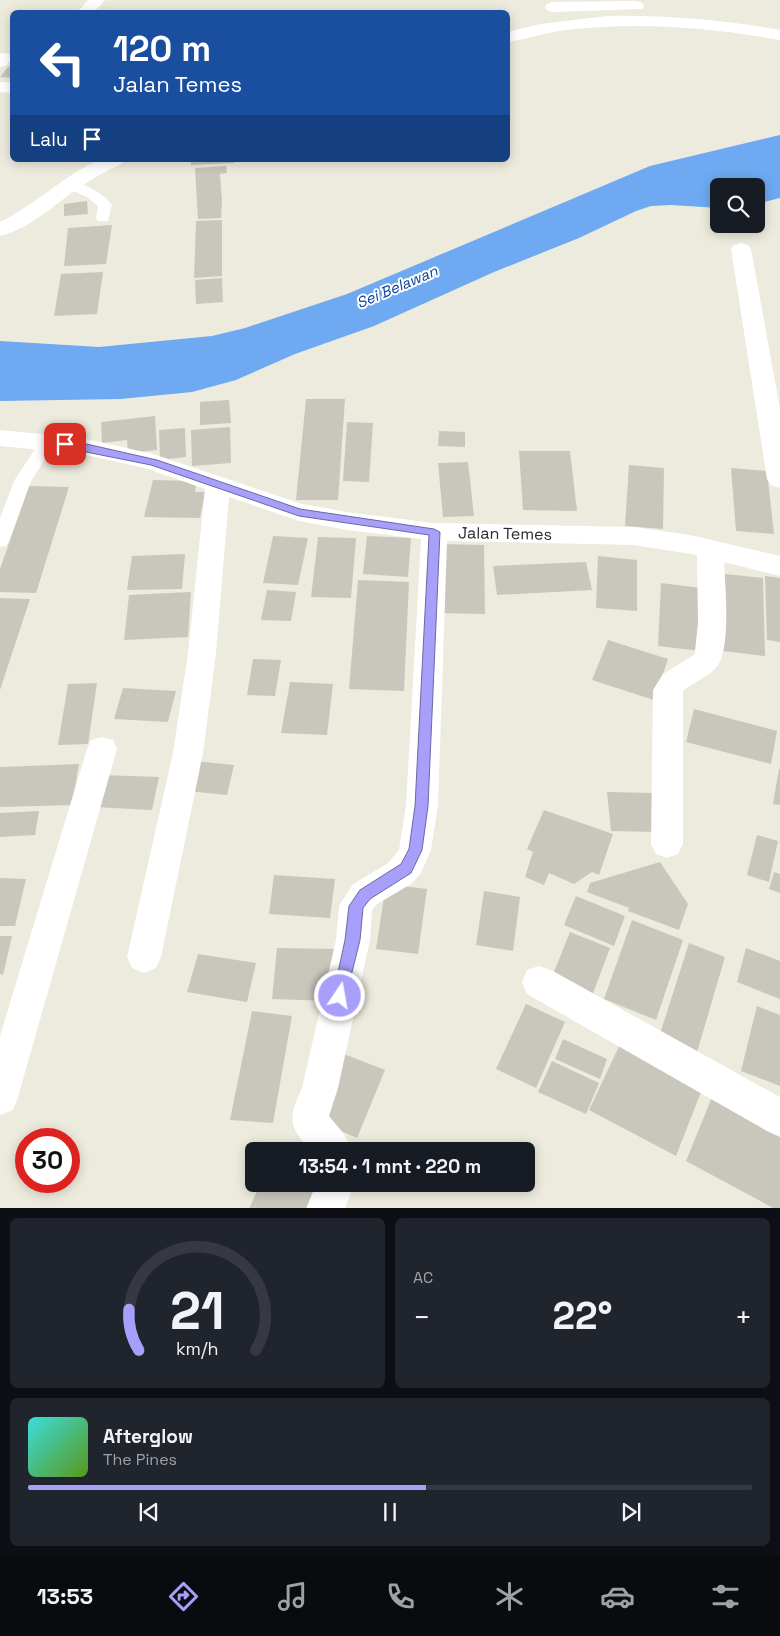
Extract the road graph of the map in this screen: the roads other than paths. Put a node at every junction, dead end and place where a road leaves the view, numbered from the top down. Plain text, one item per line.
1 (98, 0) edge
2 (552, 4) edge
3 (88, 10) edge
4 (637, 10) edge
5 (558, 27) junction
6 (780, 35) edge
7 (510, 37) edge
8 (109, 162) edge
9 (69, 184) junction
10 (103, 218) dead end
11 (0, 230) edge
12 (741, 249) dead end
13 (0, 438) edge
14 (48, 442) junction
15 (780, 479) edge
16 (218, 484) junction
17 (434, 532) junction
18 (0, 541) edge
19 (710, 549) junction
20 (780, 566) edge
21 (102, 749) dead end
22 (667, 844) dead end
23 (144, 957) dead end
24 (540, 982) dead end
25 (0, 1097) edge
26 (780, 1118) edge
27 (327, 1142) edge
28 (332, 1192) edge
29 (325, 1208) edge

1 - 3 street
2 - 4 street
2 - 5 street
4 - 5 street
4 - 6 street
5 - 7 street
8 - 9 street
9 - 10 lane
9 - 11 street
12 - 15 street
13 - 14 street, Jalan Temes
14 - 16 street, Jalan Temes
14 - 18 lane
16 - 17 street, Jalan Temes
16 - 23 street
17 - 19 street, Jalan Temes
17 - 27 street
19 - 20 street, Jalan Temes
19 - 22 street
21 - 25 street
24 - 26 street
28 - 29 street

